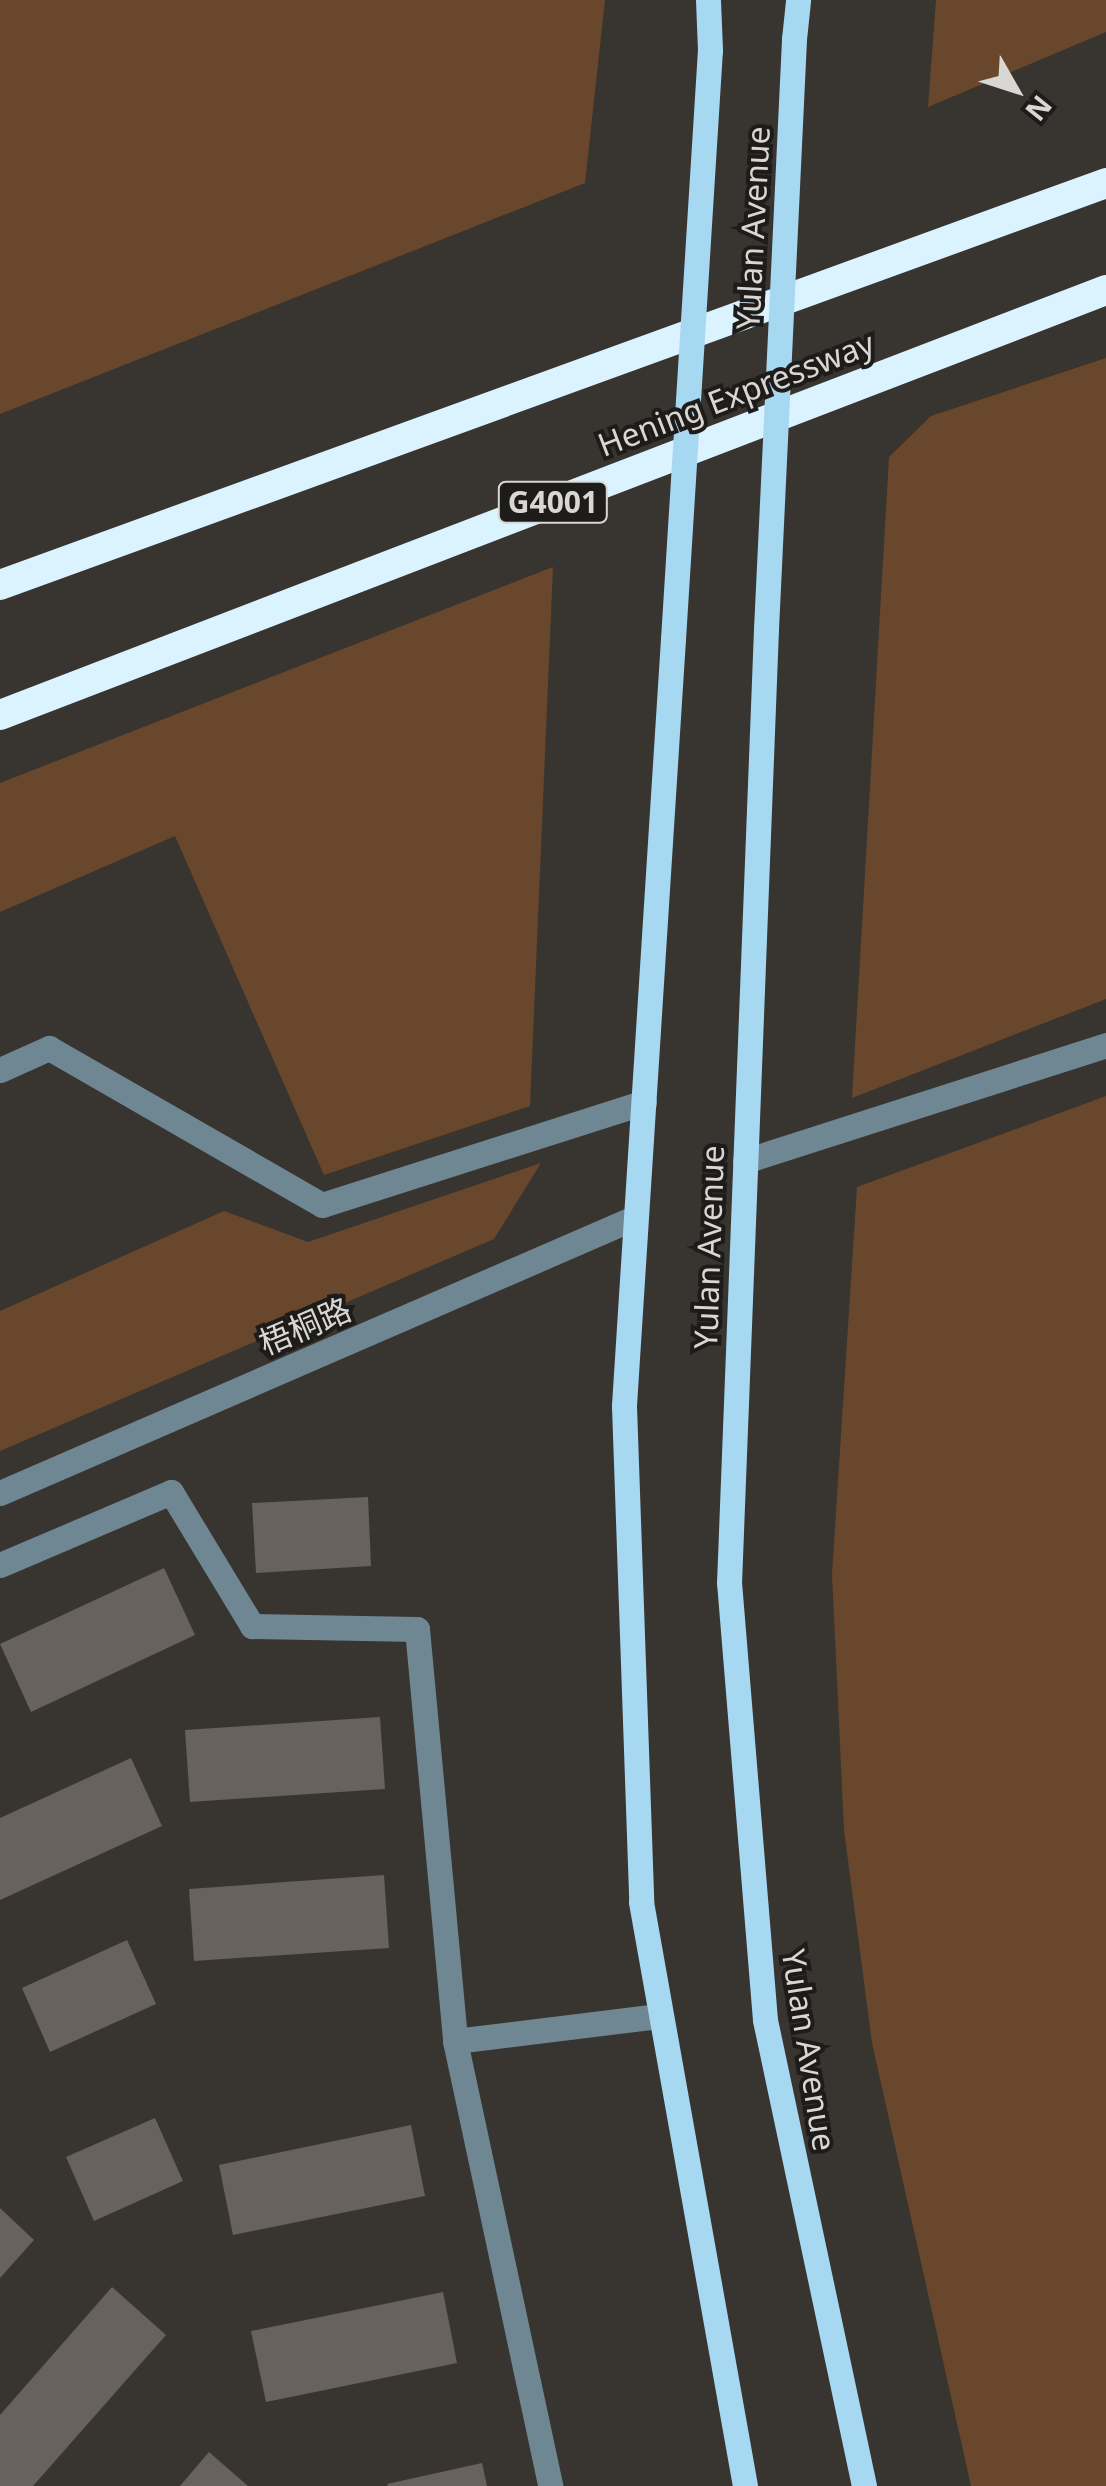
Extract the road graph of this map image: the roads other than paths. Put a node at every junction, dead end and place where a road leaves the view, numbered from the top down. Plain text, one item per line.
1 (708, 0) edge
2 (798, 0) edge
3 (1106, 183) edge
4 (1106, 290) edge
5 (0, 585) edge
6 (0, 715) edge
7 (1106, 1045) edge
8 (0, 1070) edge
9 (644, 1102) junction
10 (745, 1161) junction
11 (636, 1217) junction
12 (0, 1494) edge
13 (0, 1565) edge
14 (660, 2016) junction
15 (455, 2042) junction
16 (550, 2486) edge
17 (745, 2486) edge
18 (864, 2486) edge

1 - 9 main road, Yulan Avenue, bridge
2 - 10 main road, Yulan Avenue, bridge
3 - 5 highway
4 - 6 highway, Hening Expressway / G4001
7 - 10 street
8 - 9 street
9 - 11 main road, Yulan Avenue
10 - 18 main road, Yulan Avenue
11 - 12 street, 梧桐路
11 - 14 main road, Yulan Avenue
13 - 15 street
14 - 15 street
14 - 17 main road, Yulan Avenue
15 - 16 street

